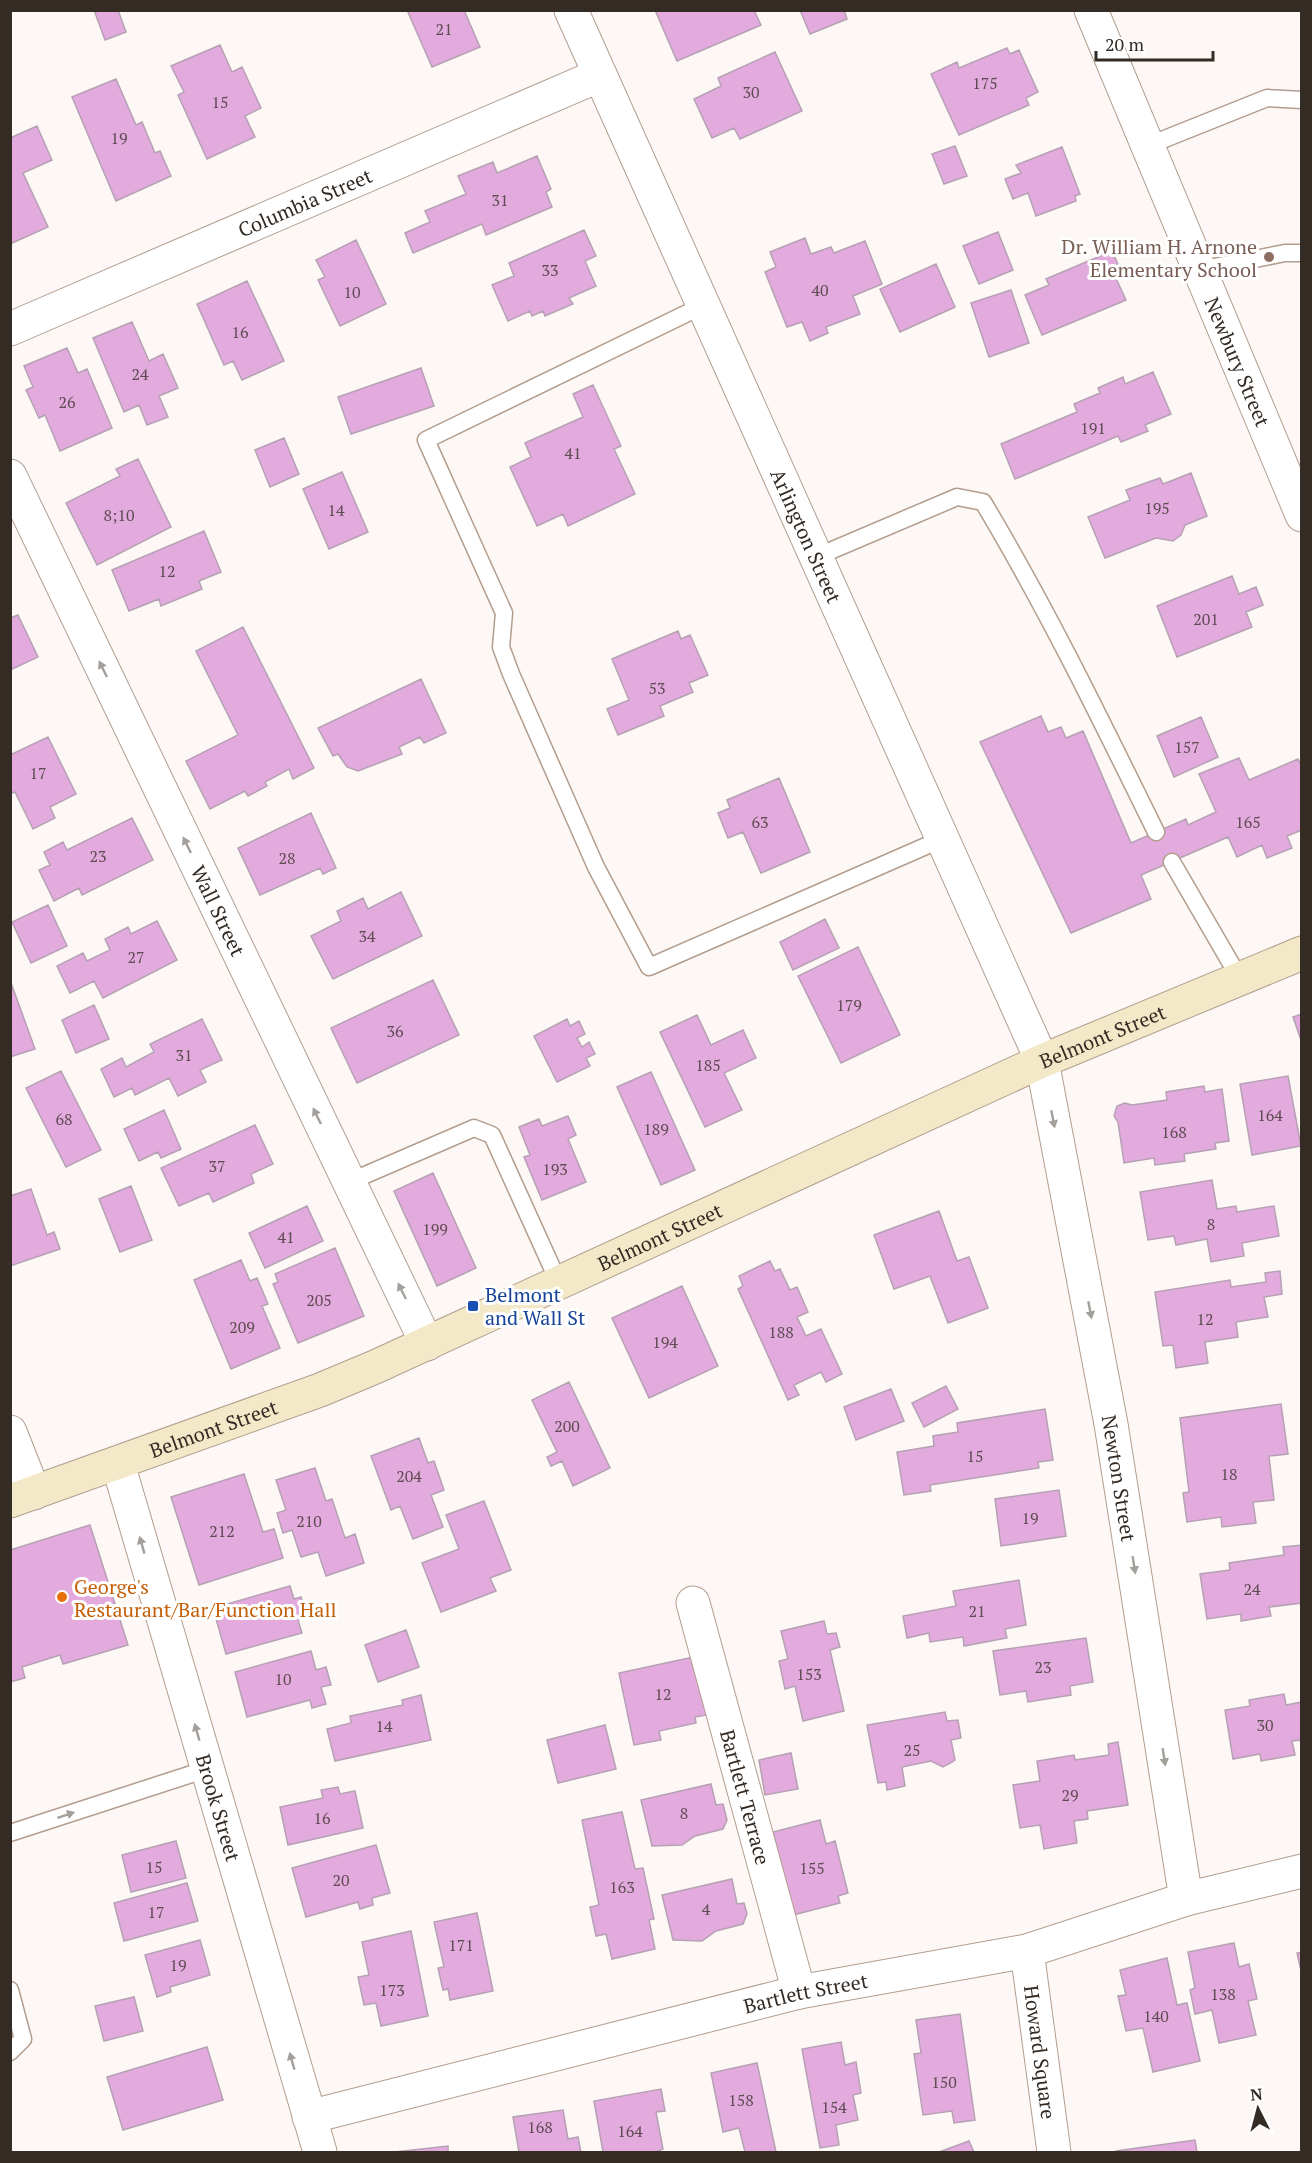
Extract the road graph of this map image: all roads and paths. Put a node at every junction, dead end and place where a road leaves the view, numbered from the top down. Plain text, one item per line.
1 (571, 10) edge
2 (1091, 10) edge
3 (600, 75) junction
4 (1302, 100) edge
5 (1147, 146) junction
6 (1302, 253) edge
7 (1199, 270) junction
8 (704, 305) junction
9 (10, 329) edge
10 (10, 476) edge
11 (1302, 515) edge
12 (816, 557) junction
13 (1156, 832) dead end
14 (942, 839) junction
15 (1172, 862) dead end
16 (1302, 953) edge
17 (1240, 979) junction
18 (1042, 1061) junction
19 (349, 1182) junction
20 (558, 1283) junction
21 (427, 1344) junction
22 (10, 1432) edge
23 (118, 1464) junction
24 (22, 1497) edge
25 (693, 1603) dead end
26 (207, 1768) junction
27 (10, 1833) edge
28 (1302, 1870) edge
29 (1186, 1899) junction
30 (1027, 1951) junction
31 (10, 1990) edge
32 (799, 1992) junction
33 (10, 2052) edge
34 (309, 2117) junction
35 (320, 2152) edge
36 (1054, 2152) edge

1 - 3 street, Arlington Street
2 - 5 street, Newbury Street
3 - 8 street, Arlington Street
3 - 9 street, Columbia Street
4 - 5 lane
5 - 7 street, Newbury Street
6 - 7 lane
7 - 11 street, Newbury Street
8 - 12 street, Arlington Street
8 - 14 lane
19 -> 10 street, Wall Street
12 - 13 lane
12 - 14 street, Arlington Street
14 - 18 street, Arlington Street
15 - 17 lane
16 - 17 main road, Belmont Street
17 - 18 main road, Belmont Street
18 - 20 main road, Belmont Street
18 -> 29 street, Newton Street
19 - 20 lane
21 -> 19 street, Wall Street
20 - 21 main road, Belmont Street
21 - 23 main road, Belmont Street
22 - 24 street
23 - 24 main road, Belmont Street
26 -> 23 street, Brook Street
25 - 32 street, Bartlett Terrace
27 -> 26 lane
34 -> 26 street, Brook Street
28 - 29 street, Bartlett Street
29 - 30 street, Bartlett Street
30 - 32 street, Bartlett Street
30 - 36 street, Howard Square
31 - 33 lane
32 - 34 street, Bartlett Street
34 - 35 street, Brook Street

